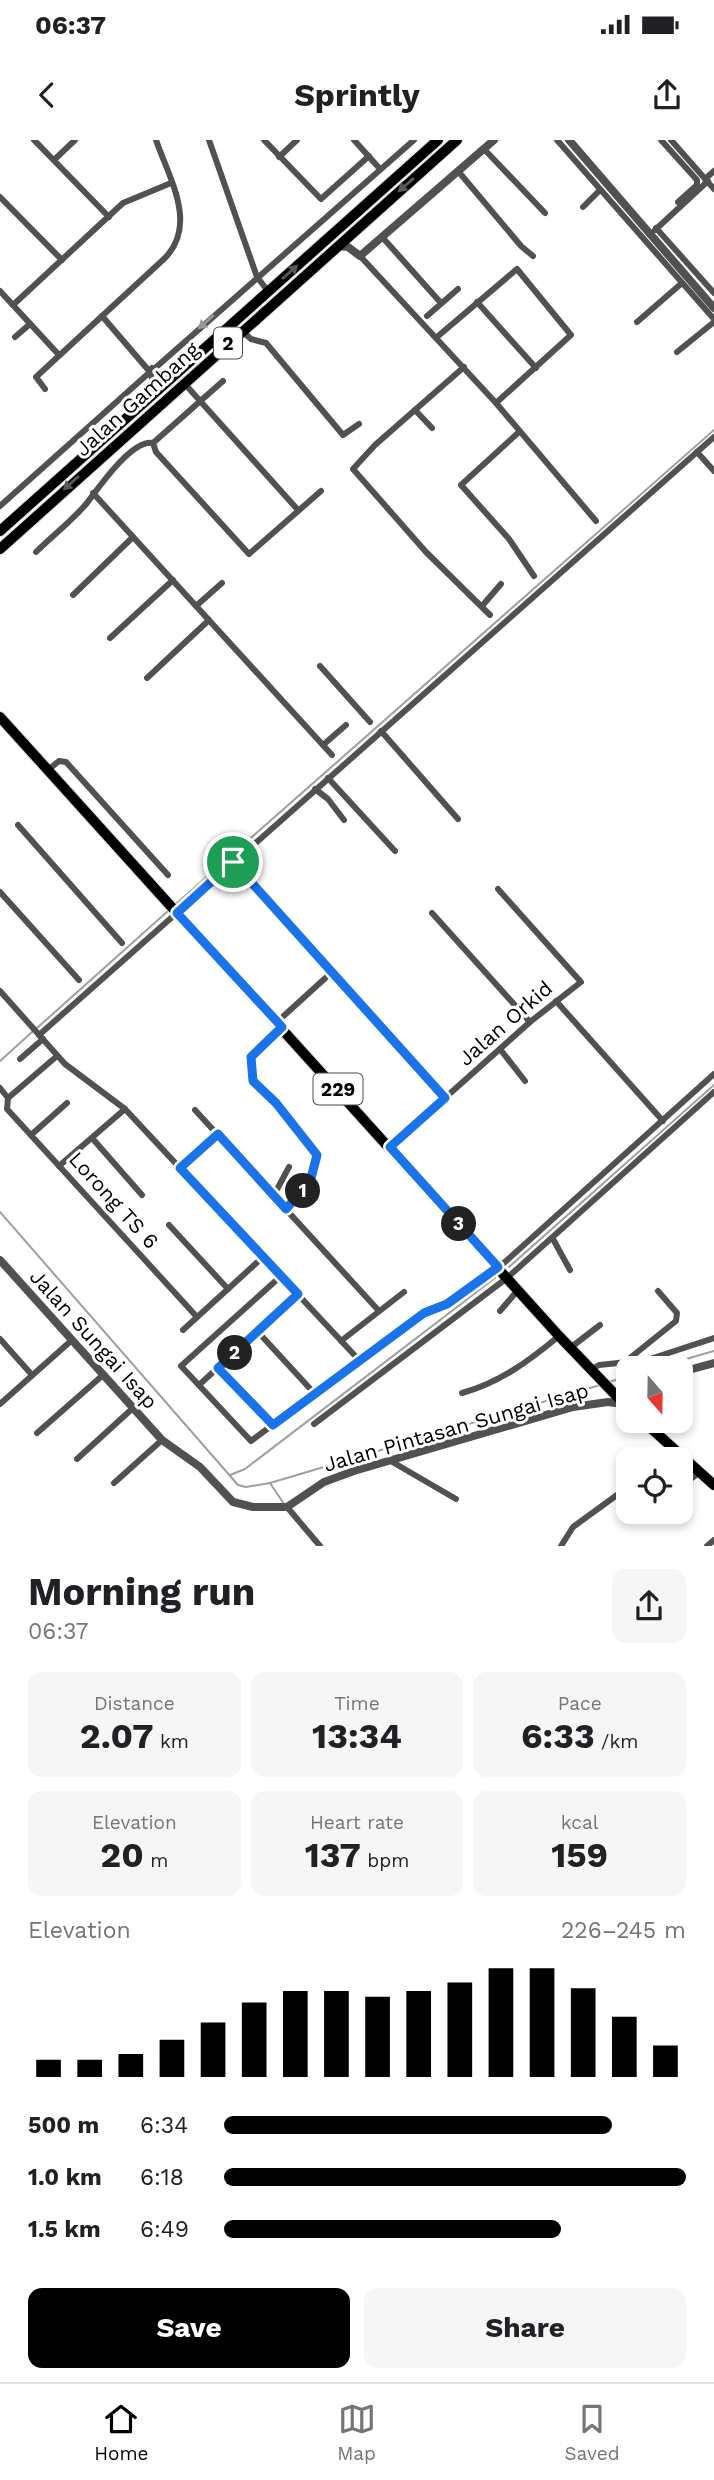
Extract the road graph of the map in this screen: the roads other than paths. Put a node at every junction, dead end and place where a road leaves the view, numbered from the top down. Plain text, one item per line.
1 (34, 140) edge
2 (75, 140) edge
3 (156, 140) edge
4 (209, 140) edge
5 (264, 140) edge
6 (297, 140) edge
7 (354, 140) edge
8 (414, 140) edge
9 (438, 140) edge
10 (457, 140) edge
11 (494, 140) edge
12 (557, 140) edge
13 (569, 140) edge
14 (661, 140) edge
15 (671, 140) edge
16 (484, 149) junction
17 (369, 156) junction
18 (279, 157) junction
19 (54, 160) junction
20 (380, 169) junction
21 (714, 171) edge
22 (458, 172) junction
23 (706, 180) junction
24 (171, 183) junction
25 (714, 188) edge
26 (600, 190) junction
27 (0, 197) edge
28 (678, 202) dead end
29 (583, 207) dead end
30 (545, 213) dead end
31 (109, 217) junction
32 (653, 231) junction
33 (352, 232) junction
34 (383, 237) junction
35 (336, 246) junction
36 (357, 253) junction
37 (533, 256) dead end
38 (62, 260) junction
39 (257, 277) junction
40 (682, 283) junction
41 (458, 289) dead end
42 (0, 291) edge
43 (268, 291) junction
44 (714, 293) edge
45 (477, 302) junction
46 (441, 303) junction
47 (13, 306) junction
48 (714, 307) edge
49 (102, 316) junction
50 (428, 316) dead end
51 (714, 320) edge
52 (637, 322) dead end
53 (30, 324) junction
54 (242, 331) junction
55 (15, 337) dead end
56 (437, 337) junction
57 (677, 352) dead end
58 (59, 355) junction
59 (464, 367) junction
60 (536, 368) junction
61 (152, 370) junction
62 (170, 378) junction
63 (223, 381) dead end
64 (184, 383) junction
65 (45, 389) dead end
66 (156, 391) junction
67 (200, 401) junction
68 (496, 403) junction
69 (415, 410) junction
70 (359, 424) dead end
71 (432, 428) dead end
72 (519, 432) junction
73 (714, 437) edge
74 (118, 442) junction
75 (153, 443) junction
76 (696, 452) junction
77 (129, 455) junction
78 (714, 471) edge
79 (321, 491) dead end
80 (93, 493) junction
81 (0, 506) edge
82 (298, 510) junction
83 (596, 521) dead end
84 (0, 531) edge
85 (134, 537) junction
86 (0, 548) edge
87 (36, 552) dead end
88 (534, 576) dead end
89 (173, 580) junction
90 (222, 583) dead end
91 (501, 584) dead end
92 (73, 595) dead end
93 (196, 606) junction
94 (482, 606) junction
95 (490, 615) dead end
96 (209, 620) junction
97 (110, 638) dead end
98 (320, 666) dead end
99 (147, 678) dead end
100 (0, 717) edge
101 (370, 722) dead end
102 (346, 725) dead end
103 (381, 730) junction
104 (323, 745) junction
105 (332, 755) dead end
106 (48, 770) junction
107 (328, 778) junction
108 (316, 789) junction
109 (458, 819) dead end
110 (344, 820) dead end
111 (18, 825) dead end
112 (395, 851) dead end
113 (233, 862) junction
114 (167, 875) dead end
115 (498, 889) dead end
116 (0, 892) edge
117 (177, 913) junction
118 (432, 913) dead end
119 (122, 943) dead end
120 (332, 972) junction
121 (79, 980) dead end
122 (0, 991) edge
123 (556, 1001) junction
124 (530, 1022) junction
125 (280, 1024) junction
126 (40, 1036) junction
127 (500, 1049) junction
128 (57, 1056) junction
129 (20, 1059) dead end
130 (714, 1074) edge
131 (525, 1081) dead end
132 (0, 1088) edge
133 (714, 1092) edge
134 (8, 1098) junction
135 (445, 1098) junction
136 (67, 1103) dead end
137 (125, 1109) junction
138 (195, 1110) dead end
139 (663, 1121) junction
140 (218, 1134) junction
141 (31, 1135) junction
142 (92, 1138) junction
143 (390, 1147) junction
144 (59, 1166) junction
145 (289, 1167) dead end
146 (180, 1168) junction
147 (142, 1195) dead end
148 (274, 1195) junction
149 (286, 1209) junction
150 (169, 1225) dead end
151 (553, 1239) junction
152 (263, 1257) junction
153 (0, 1260) edge
154 (498, 1267) junction
155 (570, 1270) dead end
156 (281, 1276) junction
157 (507, 1278) junction
158 (228, 1289) junction
159 (518, 1290) junction
160 (658, 1291) dead end
161 (404, 1292) dead end
162 (298, 1294) junction
163 (379, 1311) junction
164 (500, 1311) dead end
165 (197, 1317) junction
166 (600, 1325) dead end
167 (183, 1330) dead end
168 (258, 1332) junction
169 (559, 1336) junction
170 (714, 1338) edge
171 (72, 1340) junction
172 (341, 1340) junction
173 (1, 1342) edge
174 (570, 1348) junction
175 (634, 1356) edge
176 (652, 1356) edge
177 (359, 1360) junction
178 (714, 1363) edge
179 (616, 1364) edge
180 (218, 1368) junction
181 (693, 1369) edge
182 (592, 1372) junction
183 (32, 1375) junction
184 (103, 1375) junction
185 (199, 1385) junction
186 (461, 1393) dead end
187 (315, 1394) junction
188 (616, 1395) edge
189 (616, 1402) edge
190 (0, 1404) edge
191 (133, 1408) junction
192 (314, 1424) dead end
193 (273, 1425) junction
194 (37, 1433) dead end
195 (656, 1433) edge
196 (162, 1440) junction
197 (672, 1447) edge
198 (412, 1454) junction
199 (77, 1458) dead end
200 (388, 1460) junction
201 (693, 1466) edge
202 (406, 1470) junction
203 (700, 1472) junction
204 (693, 1477) edge
205 (114, 1483) dead end
206 (714, 1485) edge
207 (616, 1496) edge
208 (456, 1499) dead end
209 (288, 1507) junction
210 (714, 1540) edge
211 (320, 1545) edge
212 (561, 1545) edge
213 (706, 1545) edge

1 - 19 street
2 - 19 street
3 - 24 street
4 - 39 street
5 - 18 street
6 - 18 street
7 - 17 street
8 - 20 street
43 -> 9 main road, Jalan Gambang / 2
10 -> 33 main road, Jalan Gambang / 2
11 - 16 street
12 - 26 street
13 - 32 street
14 - 28 street
15 - 23 street
16 - 22 street
16 - 30 street
17 - 18 street
17 - 20 street
19 - 31 street
20 - 39 street
21 - 23 street
22 - 34 street
22 - 37 street
23 - 25 street
23 - 32 street
24 - 31 street
24 - 49 street
26 - 29 street
26 - 40 street
27 - 38 street
31 - 38 street
32 - 44 street
32 - 48 street
33 - 35 main road, Jalan Gambang / 2
33 - 36 street
34 - 36 street
34 - 46 street
35 - 36 street
35 - 54 main road, Jalan Gambang / 2
36 - 56 street
38 - 47 street
39 - 43 street
39 -> 61 street
40 - 51 street
40 - 52 street
41 - 46 street
42 - 47 street
43 - 62 main road, Jalan Gambang / 2
45 - 56 street
45 - 60 street
45 - 60 street
46 - 50 street
47 - 53 street
49 - 58 street
49 - 61 street
51 - 57 street
53 - 55 street
53 - 58 street
54 - 64 main road, Jalan Gambang / 2
54 - 70 street
56 - 59 street
58 - 65 street
59 - 68 street
59 - 69 street
60 - 68 street
61 - 62 street
61 - 66 street
61 - 81 street
62 - 66 main road, Jalan Gambang / 2
63 - 67 street
64 - 67 street
64 - 74 main road, Jalan Gambang / 2
66 - 84 main road, Jalan Gambang / 2
67 - 75 street
67 - 82 street
68 - 72 street
69 - 71 street
69 - 94 street
72 - 83 street
72 - 88 street
73 - 76 street
74 - 77 street
74 -> 86 main road, Jalan Gambang / 2
75 - 77 street
75 - 82 street
76 - 78 street
76 - 103 street
77 - 80 street
79 - 82 street
80 - 85 street
80 - 87 street
85 - 89 street
85 - 92 street
89 - 93 street
89 - 97 street
90 - 93 street
91 - 94 street
93 - 96 street
94 - 95 street
96 - 99 street
96 - 104 street
98 - 101 street
100 - 106 main road, 229
102 - 104 street
103 - 107 street
103 - 109 street
104 - 105 street
106 - 114 street
106 - 117 main road, 229
107 - 108 street
107 - 112 street
108 - 110 street
108 - 113 street
111 - 119 street
113 - 117 street
113 - 120 street
115 - 123 street, Jalan Orkid
116 - 121 street
117 - 125 main road, 229
117 - 126 street
118 - 124 street
120 - 125 street
120 - 135 street
122 - 126 street
123 - 124 street, Jalan Orkid
123 - 139 street
124 - 127 street, Jalan Orkid
125 - 143 main road, 229
125 - 149 street
126 - 128 street
126 - 129 street
127 - 131 street
127 - 135 street, Jalan Orkid
128 - 134 street
128 - 137 street
130 - 139 street
132 - 134 street
133 - 151 street
134 - 141 street, Lorong TS 6
135 - 143 street, Jalan Orkid
136 - 141 street
137 - 142 street
137 - 146 street
138 - 140 street
139 - 154 street
140 - 146 street
140 - 148 street
141 - 144 street, Lorong TS 6
142 - 144 street
142 - 147 street
143 - 154 main road, 229
144 - 165 street, Lorong TS 6
145 - 148 street
146 - 152 street
148 - 149 street
149 - 163 street
150 - 158 street
151 - 155 street
151 - 157 street
152 - 156 street
152 - 158 street
153 - 171 street, Jalan Sungai Isap
154 - 157 main road, 229
154 - 177 street
156 - 162 street
156 - 185 street
157 - 159 main road, 229
157 - 192 street
158 - 165 street
159 - 164 street
159 - 169 main road, 229
160 - 175 street
161 - 163 street
162 - 168 street
162 - 172 street
163 - 172 street
165 - 167 street
166 - 174 street
168 - 180 street
168 - 187 street
169 - 174 main road, 229
169 - 186 street
170 - 176 street
171 - 183 street
171 - 184 street, Jalan Sungai Isap
172 - 177 street
173 - 183 street
174 - 182 main road, 229
177 - 187 street
178 - 181 street
179 - 182 street
180 - 185 street
180 - 193 street
182 - 188 main road, 229
183 - 190 street
184 - 191 street, Jalan Sungai Isap
184 - 194 street
185 - 193 street
187 - 193 street
189 - 198 street, Jalan Pintasan Sungai Isap
191 - 196 street, Jalan Sungai Isap
191 - 199 street
195 - 197 main road
196 - 205 street
196 - 209 street
198 - 200 street, Jalan Pintasan Sungai Isap
198 - 202 street
200 - 202 street
200 - 209 street, Jalan Pintasan Sungai Isap
201 - 203 main road
202 - 208 street
203 - 204 street
203 - 206 main road
207 - 212 street
209 - 211 street
210 - 213 street

